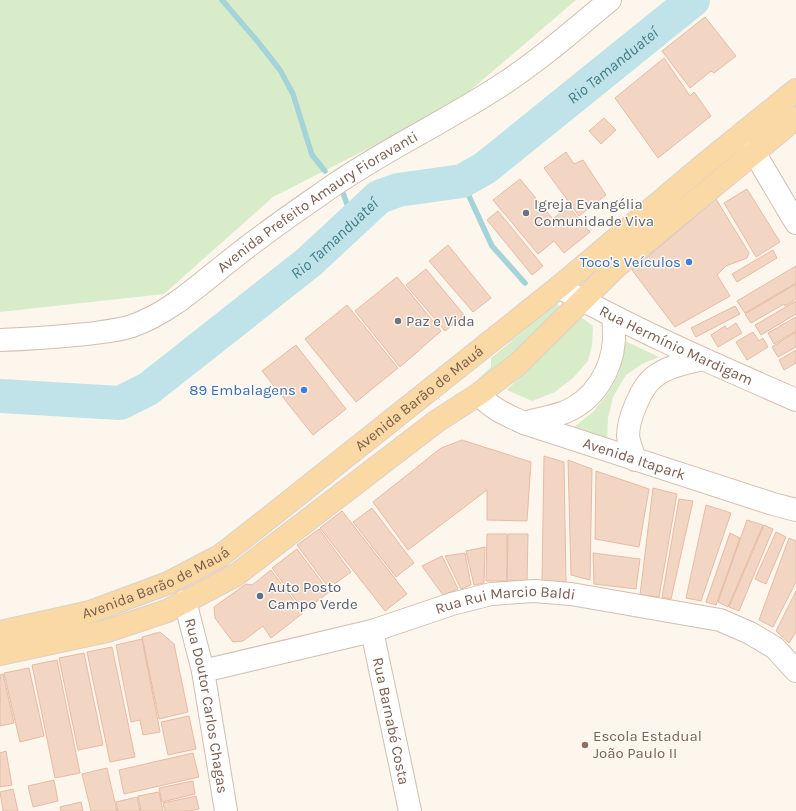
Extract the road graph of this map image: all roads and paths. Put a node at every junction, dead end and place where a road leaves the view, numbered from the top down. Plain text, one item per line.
1 (610, 0) edge
2 (796, 90) edge
3 (796, 118) edge
4 (754, 152) junction
5 (796, 223) edge
6 (559, 287) junction
7 (582, 300) junction
8 (613, 316) junction
9 (515, 321) junction
10 (0, 340) edge
11 (703, 359) junction
12 (479, 394) junction
13 (796, 400) edge
14 (524, 423) junction
15 (635, 460) junction
16 (773, 504) junction
17 (796, 510) edge
18 (796, 517) edge
19 (185, 601) junction
20 (372, 631) junction
21 (0, 632) edge
22 (0, 654) edge
23 (203, 671) junction
24 (796, 671) edge
25 (226, 811) edge
26 (410, 811) edge

1 - 10 street, Avenida Prefeito Amaury Fioravanti
2 - 6 main road, Avenida Barão de Mauá
3 - 4 main road, Avenida Barão de Mauá
4 - 5 street
4 - 7 main road, Avenida Barão de Mauá
6 - 7 street, Rua Hermínio Mardigam
6 - 9 main road, Avenida Barão de Mauá
7 - 8 street, Rua Hermínio Mardigam
7 - 12 main road, Avenida Barão de Mauá
8 - 11 street, Rua Hermínio Mardigam
8 - 14 street
9 - 12 main road
9 - 21 main road, Avenida Barão de Mauá
11 - 13 street, Rua Hermínio Mardigam
11 - 15 street
12 - 14 street, Avenida Itapark
12 - 19 main road, Avenida Barão de Mauá
14 - 15 street, Avenida Itapark
15 - 16 street, Avenida Itapark
16 - 17 street, Avenida Itapark
16 - 18 street
19 - 22 main road, Avenida Barão de Mauá
19 - 23 street, Rua Doutor Carlos Chagas
20 - 23 street, Rua Rui Marcio Baldi
20 - 24 street, Rua Rui Marcio Baldi
20 - 26 street, Rua Barnabé Costa
23 - 25 street, Rua Doutor Carlos Chagas

